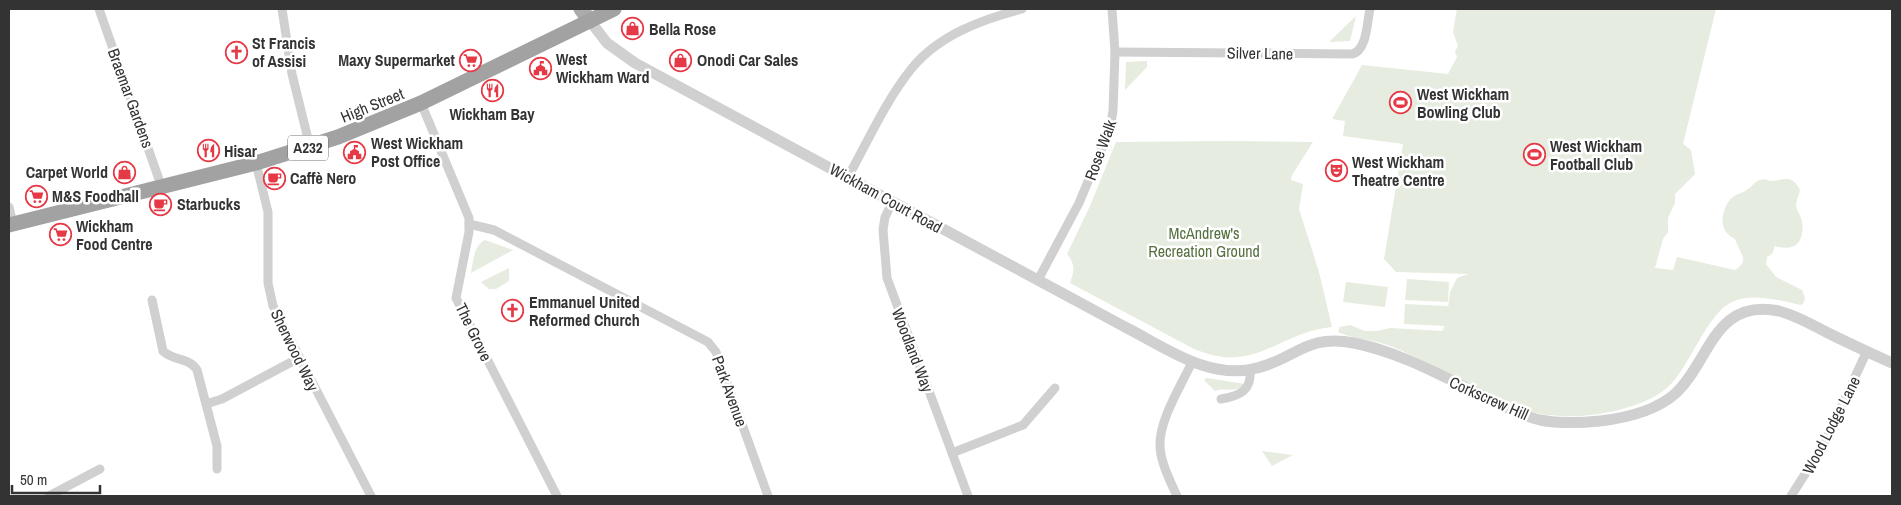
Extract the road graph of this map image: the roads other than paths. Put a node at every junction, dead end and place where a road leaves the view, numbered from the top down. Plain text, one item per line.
1 (99, 9) edge
2 (282, 9) edge
3 (581, 9) edge
4 (614, 9) edge
5 (1022, 9) edge
6 (1112, 9) edge
7 (1370, 9) edge
8 (590, 21) junction
9 (1115, 52) junction
10 (421, 103) junction
11 (310, 147) junction
12 (256, 163) junction
13 (848, 176) junction
14 (162, 188) junction
15 (893, 201) junction
16 (9, 207) edge
17 (469, 224) junction
18 (11, 225) edge
19 (1038, 280) junction
20 (152, 300) dead end
21 (1867, 352) junction
22 (299, 358) junction
23 (1192, 362) junction
24 (1892, 363) edge
25 (1250, 370) junction
26 (1055, 388) dead end
27 (1221, 398) dead end
28 (206, 404) junction
29 (952, 452) junction
30 (100, 469) dead end
31 (217, 469) dead end
32 (49, 496) edge
33 (370, 496) edge
34 (557, 496) edge
35 (768, 496) edge
36 (968, 496) edge
37 (1177, 496) edge
38 (1791, 496) edge

1 - 14 street, Braemar Gardens
2 - 11 street
3 - 8 main road
4 - 8 highway, A232
5 - 13 street
6 - 9 street, Rose Walk
7 - 9 street, Silver Lane
8 - 10 highway, High Street / A232
8 - 13 street, Wickham Court Road
9 - 19 street, Rose Walk
10 - 11 highway, High Street / A232
10 - 17 street, The Grove
11 - 12 highway, High Street / A232
12 - 14 highway, High Street / A232
12 - 22 street, Sherwood Way
13 - 15 street, Wickham Court Road
14 - 18 highway, High Street / A232
15 - 19 street, Wickham Court Road
15 - 29 street, Woodland Way
16 - 18 street
17 - 34 street, The Grove
17 - 35 street, Park Avenue
19 - 23 street, Wickham Court Road
20 - 28 street
21 - 24 street, Corkscrew Hill
21 - 25 street, Corkscrew Hill
21 - 38 street, Wood Lodge Lane
22 - 28 street
22 - 33 street, Sherwood Way
23 - 25 street, Corkscrew Hill
23 - 37 street
25 - 27 street
26 - 29 street
28 - 31 street
29 - 36 street, Woodland Way
30 - 32 street

